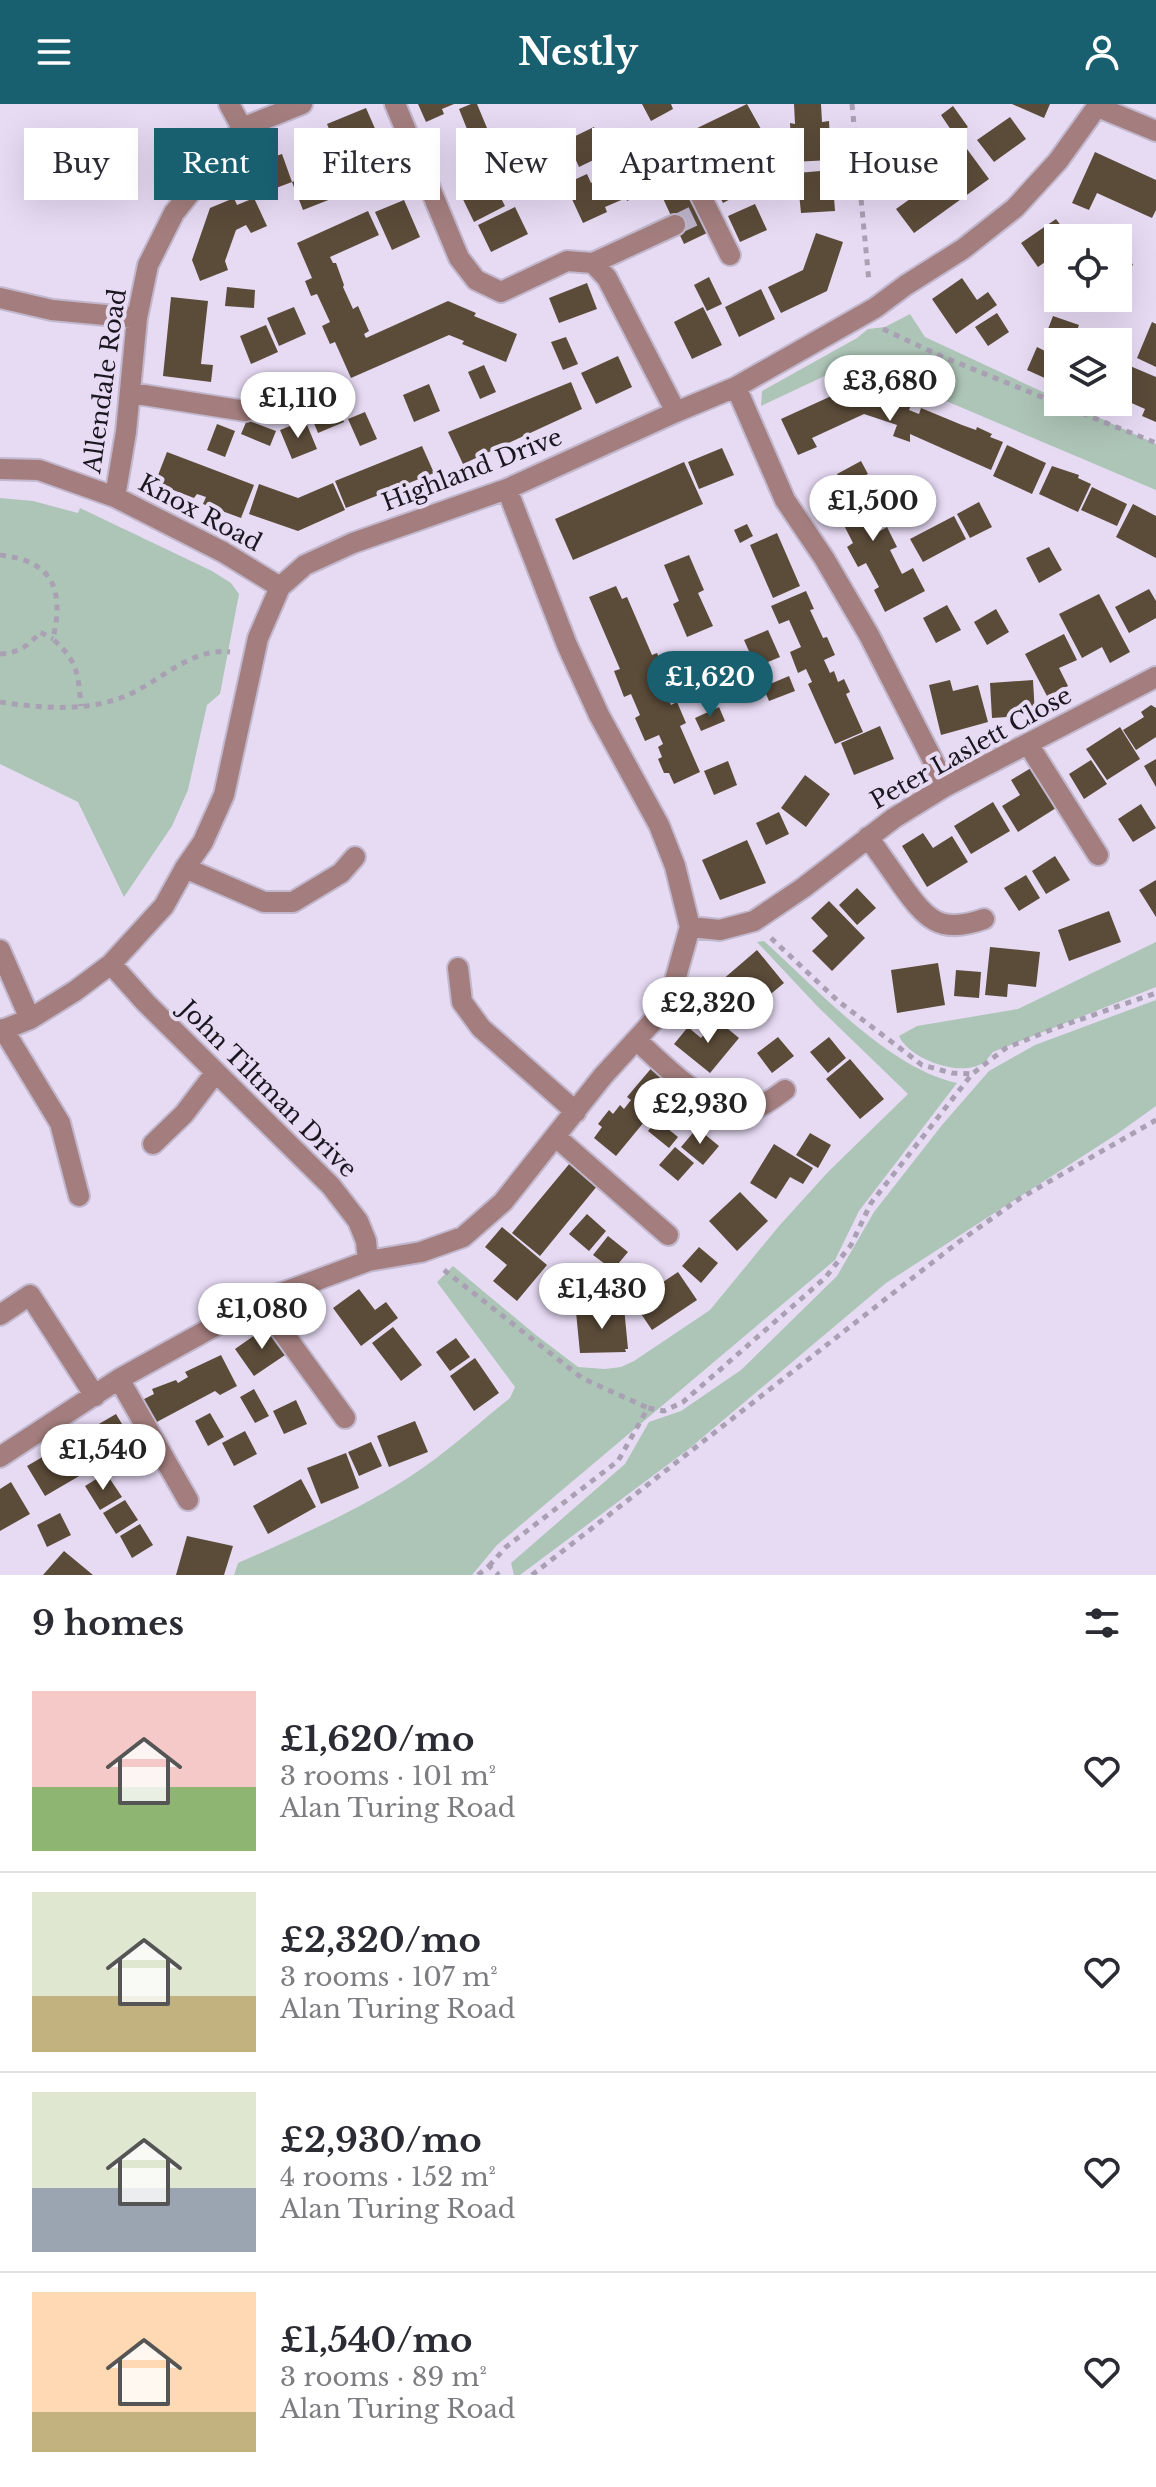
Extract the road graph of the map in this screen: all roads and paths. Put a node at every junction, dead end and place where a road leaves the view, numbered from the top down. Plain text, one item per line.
1 (229, 104) edge
2 (302, 104) edge
3 (395, 104) edge
4 (852, 104) edge
5 (1098, 105) edge
6 (242, 128) joint
7 (1156, 131) edge
8 (184, 200) edge
9 (698, 200) edge
10 (675, 225) tunnel mouth
11 (730, 255) dead end
12 (593, 263) junction
13 (0, 298) edge
14 (875, 308) junction
15 (137, 318) junction
16 (736, 387) junction
17 (131, 393) junction
18 (284, 397) dead end
19 (676, 412) junction
20 (1156, 443) edge
21 (0, 469) edge
22 (507, 489) junction
23 (115, 497) junction
24 (0, 555) edge
25 (280, 587) junction
26 (53, 639) junction
27 (0, 654) edge
28 (254, 655) junction
29 (1156, 677) edge
30 (0, 702) edge
31 (81, 706) junction
32 (1028, 744) junction
33 (946, 786) junction
34 (868, 837) junction
35 (1098, 855) dead end
36 (355, 857) dead end
37 (185, 868) junction
38 (984, 919) dead end
39 (754, 921) junction
40 (690, 927) junction
41 (0, 950) edge
42 (111, 964) junction
43 (458, 968) dead end
44 (1156, 993) edge
45 (30, 1019) junction
46 (2, 1030) edge
47 (636, 1040) junction
48 (216, 1072) junction
49 (972, 1074) junction
50 (785, 1090) dead end
51 (576, 1112) junction
52 (1156, 1120) edge
53 (556, 1137) junction
54 (153, 1144) dead end
55 (79, 1196) dead end
56 (668, 1235) dead end
57 (421, 1252) junction
58 (368, 1261) junction
59 (260, 1301) junction
60 (0, 1315) edge
61 (119, 1379) junction
62 (95, 1396) junction
63 (648, 1408) junction
64 (345, 1418) dead end
65 (0, 1457) edge
66 (188, 1500) dead end
67 (489, 1566) junction
68 (478, 1575) edge
69 (499, 1575) edge
70 (532, 1575) edge

1 - 6 street
2 - 6 street, Allendale Road
3 - 12 street
4 - 14 path
5 - 7 street
5 - 14 street, Highland Drive
8 - 15 street, Allendale Road
9 - 11 street
10 - 12 street
12 - 19 street
13 - 15 street
14 - 16 street, Highland Drive
14 - 20 path
15 - 17 street, Allendale Road
16 - 19 street, Highland Drive
16 - 33 street
17 - 18 street
17 - 23 street, Allendale Road
19 - 22 street, Highland Drive
21 - 23 street, Knox Road
22 - 25 street, Highland Drive
22 - 40 street
23 - 25 street, Knox Road
24 - 26 path
25 - 28 street, Highland Drive
26 - 27 path
26 - 31 path
28 - 31 path
28 - 37 street, Highland Drive
29 - 32 street, Peter Laslett Close
30 - 31 path
32 - 33 street, Peter Laslett Close
32 - 35 street
33 - 34 street, Peter Laslett Close
34 - 38 street
34 - 39 street, Peter Laslett Close
36 - 37 street
37 - 42 street, Highland Drive
39 - 40 street, Peter Laslett Close
39 - 49 path
40 - 47 street
41 - 45 street
42 - 45 street, Highland Drive
42 - 48 street, John Tiltman Drive
43 - 51 street
44 - 49 path
45 - 46 street, Highland Drive
46 - 55 street
47 - 50 street
47 - 51 street
48 - 54 street
48 - 58 street, John Tiltman Drive
49 - 63 path
51 - 53 street
52 - 70 path
53 - 56 street
53 - 57 street
57 - 58 street
57 - 63 path
58 - 59 street
59 - 61 street
59 - 64 street
60 - 62 street
61 - 62 street
61 - 66 street
62 - 65 street
63 - 67 path
67 - 68 path
67 - 69 path

